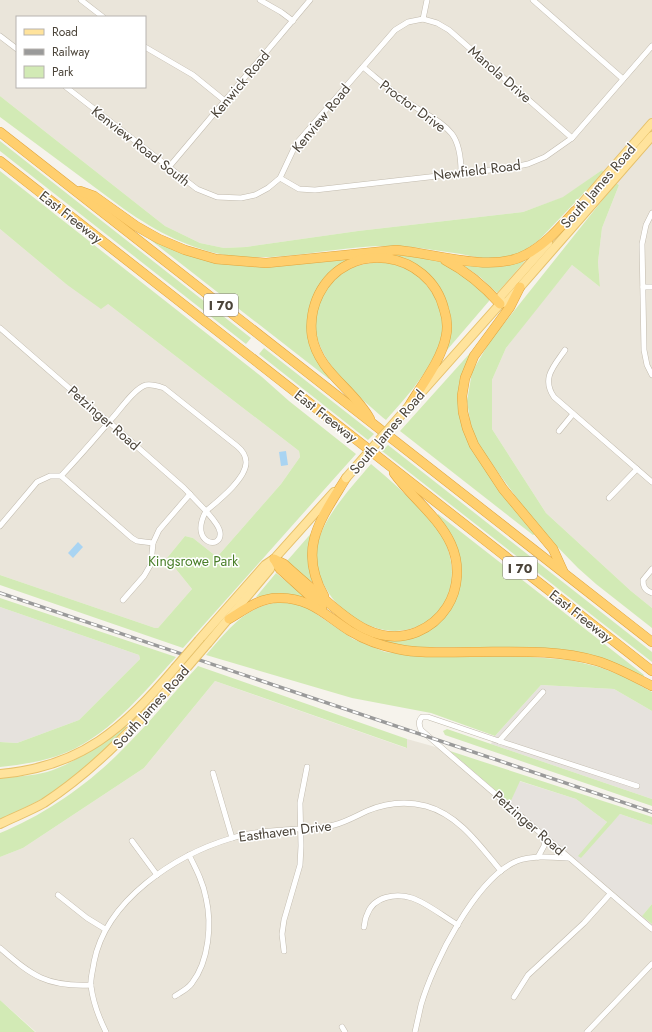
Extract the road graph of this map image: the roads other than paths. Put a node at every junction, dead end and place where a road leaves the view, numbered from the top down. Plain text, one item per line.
1 (81, 0) edge
2 (260, 0) edge
3 (310, 0) edge
4 (427, 0) edge
5 (533, 0) edge
6 (102, 16) edge
7 (423, 19) junction
8 (293, 21) junction
9 (0, 36) edge
10 (652, 46) edge
11 (16, 48) edge
12 (146, 48) edge
13 (363, 67) junction
14 (623, 78) junction
15 (67, 88) edge
16 (225, 101) junction
17 (652, 124) edge
18 (0, 132) edge
19 (652, 136) edge
20 (572, 138) junction
21 (0, 161) edge
22 (169, 168) junction
23 (461, 172) junction
24 (280, 178) junction
25 (70, 187) junction
26 (197, 189) joint
27 (575, 211) junction
28 (652, 213) edge
29 (438, 256) junction
30 (520, 287) junction
31 (643, 287) junction
32 (652, 287) edge
33 (500, 304) junction
34 (0, 328) edge
35 (565, 350) dead end
36 (652, 374) edge
37 (409, 406) junction
38 (573, 414) junction
39 (109, 422) junction
40 (373, 424) junction
41 (559, 431) dead end
42 (388, 465) junction
43 (637, 469) junction
44 (61, 476) junction
45 (346, 478) junction
46 (652, 482) edge
47 (190, 494) junction
48 (609, 498) dead end
49 (206, 511) junction
50 (0, 526) edge
51 (153, 543) junction
52 (274, 559) junction
53 (652, 569) edge
54 (565, 574) junction
55 (652, 593) edge
56 (123, 600) dead end
57 (326, 601) junction
58 (330, 616) junction
59 (229, 619) junction
60 (652, 642) edge
61 (652, 671) edge
62 (652, 686) edge
63 (543, 692) dead end
64 (499, 741) junction
65 (307, 767) dead end
66 (213, 773) dead end
67 (0, 774) edge
68 (637, 786) dead end
69 (0, 824) edge
70 (301, 829) junction
71 (232, 838) junction
72 (545, 838) junction
73 (132, 841) dead end
74 (189, 855) junction
75 (538, 857) junction
76 (569, 858) junction
77 (501, 871) junction
78 (156, 875) junction
79 (610, 894) junction
80 (58, 895) dead end
81 (458, 925) junction
82 (364, 927) dead end
83 (105, 929) junction
84 (652, 929) edge
85 (0, 948) edge
86 (284, 951) dead end
87 (652, 964) edge
88 (91, 985) junction
89 (175, 996) dead end
90 (514, 997) dead end
91 (106, 1032) edge
92 (415, 1032) edge
93 (587, 1032) edge

1 - 6 street
2 - 8 street
3 - 8 street, Kenwick Road
4 - 7 street
5 - 14 street
7 - 13 street, Kenview Road
7 - 20 street, Manola Drive
8 - 16 street, Kenwick Road
9 - 11 street
10 - 14 street, Newfield Road
12 - 16 street
13 - 23 street, Proctor Drive
13 - 24 street, Kenview Road
14 - 20 street, Newfield Road
15 - 22 street, Kenview Road South
16 - 22 street, Kenwick Road
17 - 27 main road, South James Road
18 - 25 highway, East Freeway / I 70
19 - 30 main road, South James Road
20 - 23 street, Newfield Road
21 - 42 highway, East Freeway / I 70
22 - 26 street, Kenview Road South
23 - 24 street, Newfield Road
24 - 26 street, Kenview Road
25 - 29 highway
25 - 40 highway, East Freeway / I 70
27 - 29 highway
27 - 33 main road, South James Road
28 - 31 street
29 - 33 highway
30 - 33 main road, South James Road
30 - 54 highway
31 - 32 street
31 - 36 street
33 - 37 main road, South James Road
34 - 39 street, Petzinger Road
35 - 38 street
37 - 40 highway
37 - 45 main road, South James Road, bridge
38 - 41 street
38 - 43 street
39 - 44 street
39 - 47 street, Petzinger Road
39 - 49 street
40 - 54 highway, East Freeway / I 70
42 - 57 highway
42 - 61 highway, East Freeway / I 70
43 - 46 street
43 - 48 street
44 - 50 street
44 - 51 street
45 - 52 main road, South James Road
45 - 57 highway
47 - 49 street, Petzinger Road
47 - 51 street
49 - 49 street, Petzinger Road
51 - 56 street
52 - 57 highway
52 - 58 highway
52 - 59 main road, South James Road
52 - 67 main road, South James Road, bridge
53 - 55 street
54 - 60 highway, East Freeway / I 70
58 - 59 highway
58 - 62 highway
59 - 69 main road, South James Road, bridge
63 - 64 street
64 - 68 street
64 - 72 street, Petzinger Road
65 - 70 street
66 - 71 street
70 - 71 street, Easthaven Drive
70 - 77 street, Easthaven Drive
70 - 86 street
71 - 74 street, Easthaven Drive
72 - 75 street
72 - 76 street, Petzinger Road
73 - 78 street
74 - 78 street, Easthaven Drive
74 - 89 street
75 - 76 street
75 - 77 street
76 - 79 street, Petzinger Road
77 - 81 street
78 - 83 street, Easthaven Drive
79 - 84 street, Petzinger Road
79 - 90 street
80 - 83 street
81 - 82 street
81 - 92 street
83 - 88 street, Easthaven Drive
85 - 88 street
87 - 93 street
88 - 91 street

